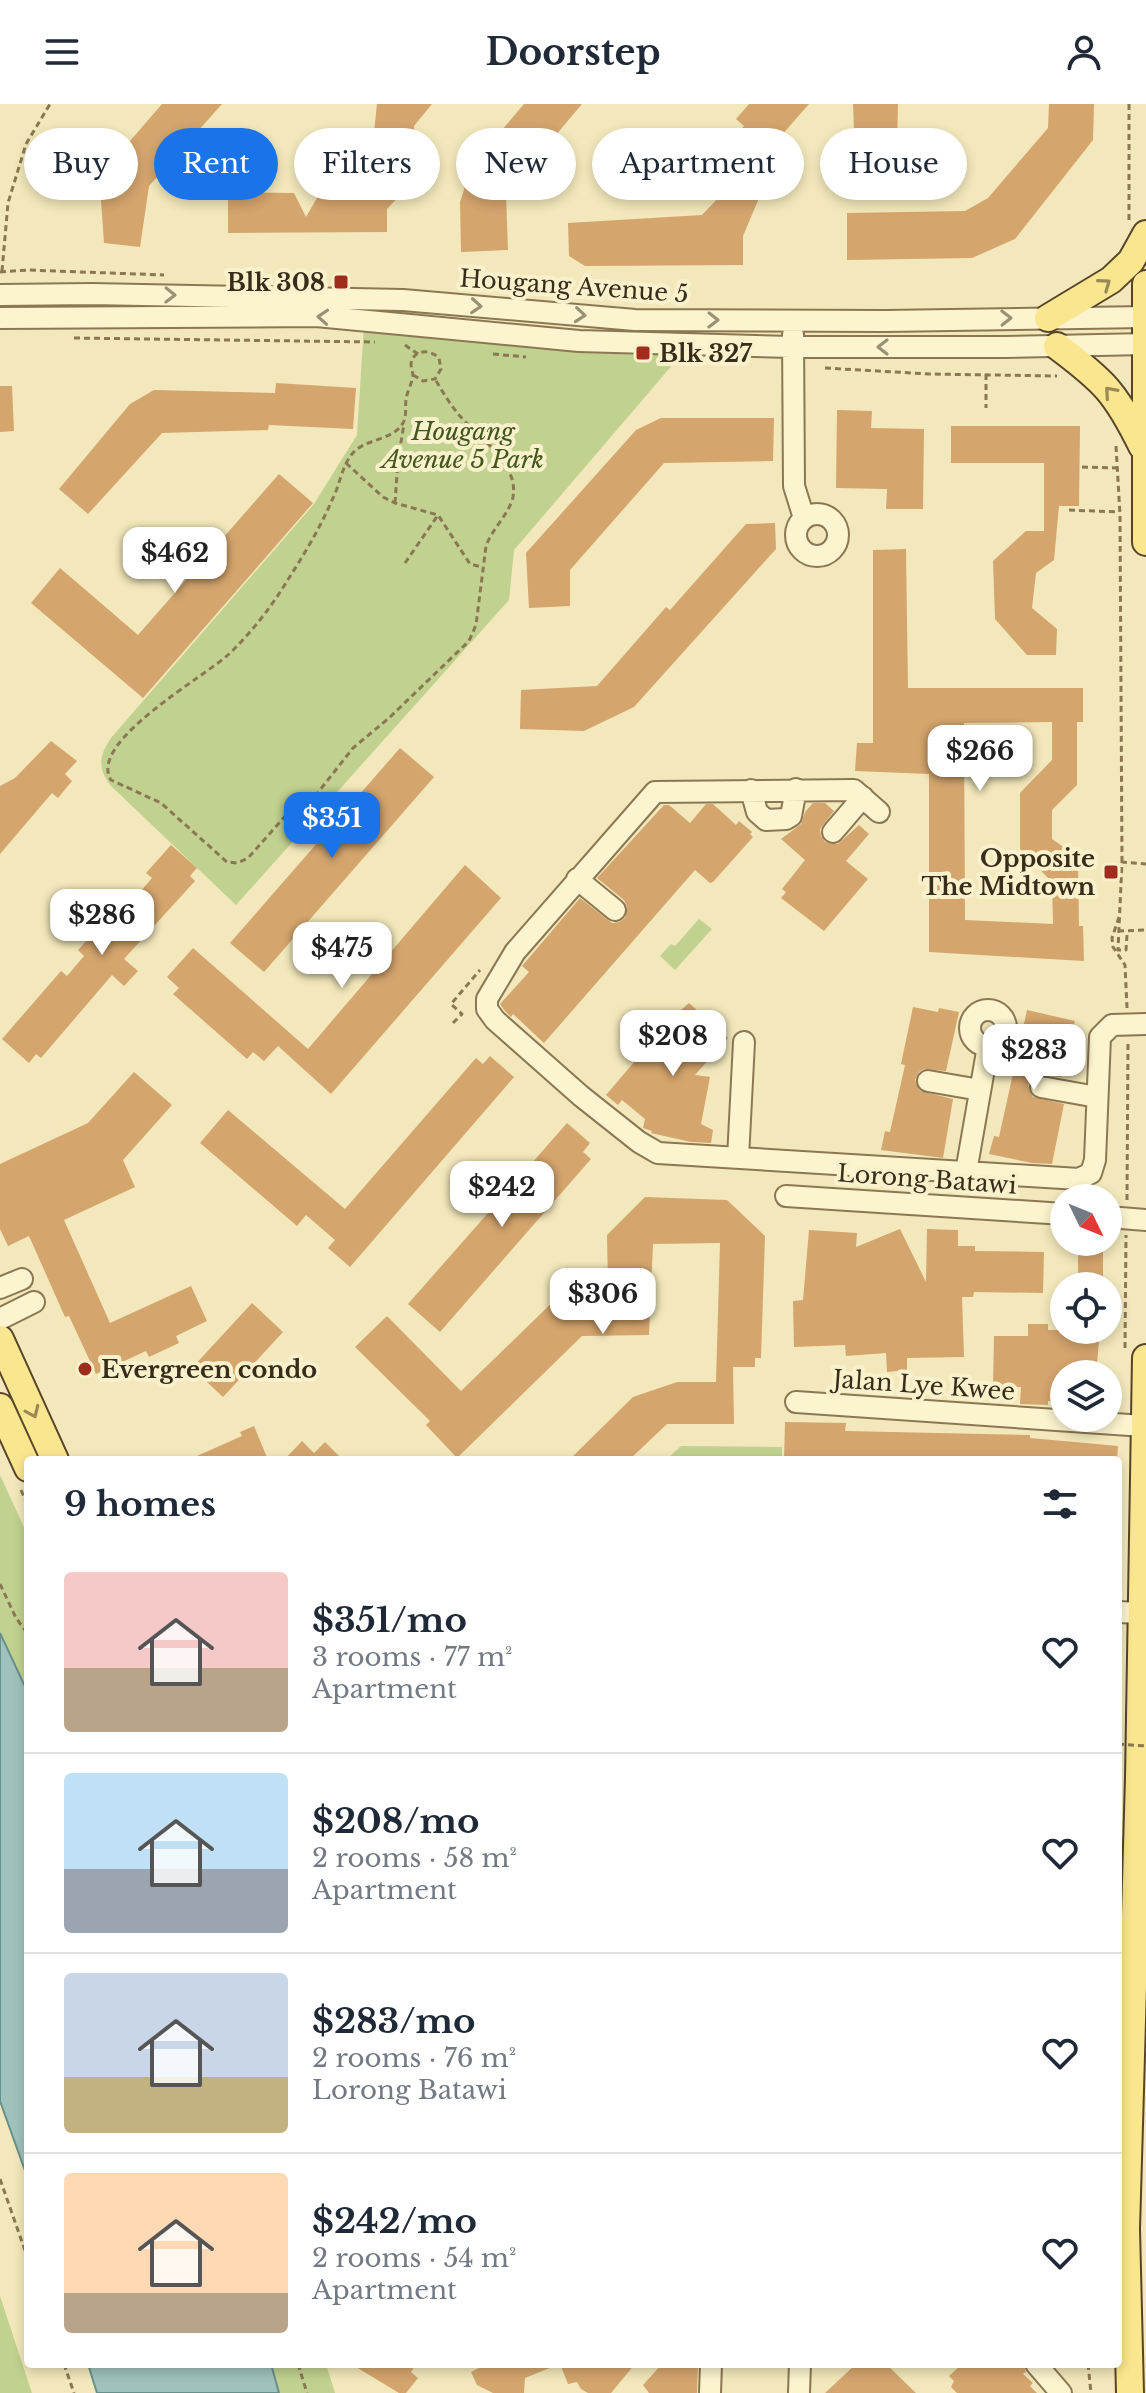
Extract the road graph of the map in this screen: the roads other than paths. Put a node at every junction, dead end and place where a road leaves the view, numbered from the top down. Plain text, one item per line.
1 (1137, 232) edge
2 (1146, 284) edge
3 (92, 294) junction
4 (19, 295) edge
5 (526, 310) junction
6 (19, 318) edge
7 (91, 318) junction
8 (1048, 318) junction
9 (793, 322) junction
10 (1146, 330) edge
11 (522, 336) junction
12 (1057, 346) junction
13 (792, 347) junction
14 (1145, 453) edge
15 (804, 518) dead end
16 (1146, 542) edge
17 (796, 789) junction
18 (751, 790) junction
19 (863, 797) junction
20 (879, 812) dead end
21 (833, 832) dead end
22 (577, 879) junction
23 (613, 913) dead end
24 (1137, 1024) edge
25 (744, 1042) dead end
26 (988, 1046) dead end
27 (928, 1081) dead end
28 (1041, 1087) dead end
29 (980, 1090) junction
30 (1097, 1097) junction
31 (738, 1158) junction
32 (966, 1172) junction
33 (786, 1196) dead end
34 (1050, 1213) edge
35 (22, 1279) dead end
36 (0, 1288) edge
37 (34, 1302) dead end
38 (0, 1319) edge
39 (0, 1339) edge
40 (1136, 1360) edge
41 (796, 1402) dead end
42 (0, 1407) edge
43 (1144, 1426) edge
44 (53, 1456) edge
45 (23, 1474) edge
46 (1129, 1612) edge
47 (1127, 2140) junction
48 (1122, 2155) edge
49 (1130, 2243) edge
50 (1131, 2275) edge
51 (711, 2368) edge
52 (800, 2368) edge
53 (1039, 2368) edge
54 (1126, 2374) edge
55 (710, 2393) edge
56 (799, 2393) edge
57 (1061, 2393) edge

8 -> 1 main road
2 - 10 main road
3 - 4 street, Hougang Avenue 5
3 -> 5 street, Hougang Avenue 5
3 - 7 street
4 - 6 street
5 -> 9 street, Hougang Avenue 5
5 - 11 street
6 - 7 street, Hougang Avenue 5
11 -> 7 street, Hougang Avenue 5
9 -> 8 street, Hougang Avenue 5
8 - 10 street, Hougang Avenue 5
9 - 13 street
10 - 12 street, Hougang Avenue 5
10 - 14 main road
11 - 13 street, Hougang Avenue 5
12 -> 13 street, Hougang Avenue 5
14 -> 12 main road
13 - 15 street
14 - 16 main road
17 - 18 street
17 - 18 street
17 - 19 street
18 - 22 street
19 - 20 street
19 - 21 street
22 - 23 street
22 - 31 street
24 - 30 street
25 - 31 street
26 - 29 street
27 - 29 street
28 - 30 street
29 - 32 street
30 - 32 street
31 - 32 street
33 - 34 street, Lorong Batawi
35 - 36 street
37 - 38 street
39 -> 44 main road
40 - 43 main road
41 - 43 street, Jalan Lye Kwee
42 - 45 main road
43 - 46 main road
46 - 47 main road
47 - 48 main road
47 - 49 main road
49 - 50 main road
50 - 54 main road
51 - 55 street
52 - 56 street
53 - 57 street

